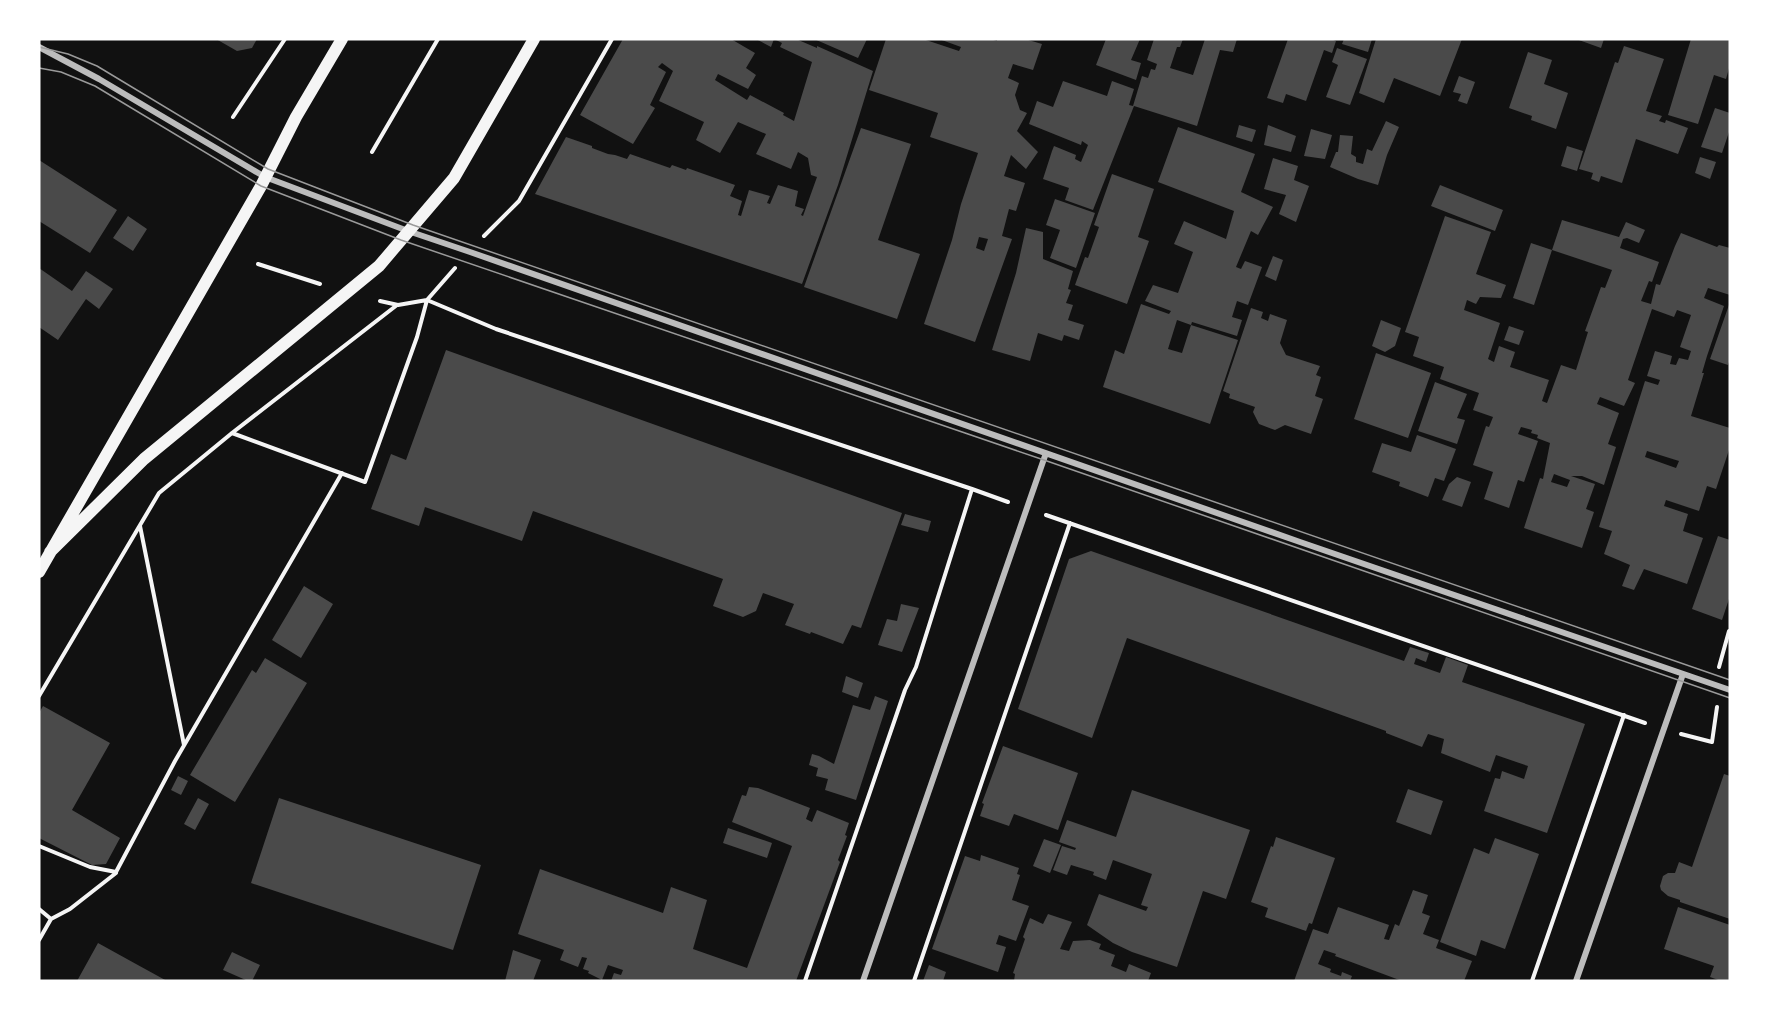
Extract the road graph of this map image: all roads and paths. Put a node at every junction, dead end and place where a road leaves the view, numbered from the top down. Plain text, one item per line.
1 (285, 39) edge
2 (342, 39) edge
3 (438, 39) edge
4 (534, 39) edge
5 (612, 39) edge
6 (39, 47) edge
7 (233, 117) dead end
8 (372, 152) dead end
9 (265, 177) junction
10 (408, 231) junction
11 (470, 252) junction
12 (258, 264) dead end
13 (322, 285) dead end
14 (427, 300) junction
15 (380, 301) dead end
16 (398, 305) junction
17 (232, 433) junction
18 (1046, 453) junction
19 (342, 473) junction
20 (972, 489) junction
21 (1027, 508) junction
22 (1070, 523) junction
23 (140, 526) junction
24 (50, 552) junction
25 (39, 572) edge
26 (1683, 674) junction
27 (1730, 690) edge
28 (39, 696) edge
29 (1624, 715) junction
30 (1664, 729) junction
31 (1712, 742) dead end
32 (184, 746) junction
33 (39, 846) edge
34 (116, 872) junction
35 (39, 909) edge
36 (51, 919) junction
37 (39, 940) edge
38 (805, 981) edge
39 (863, 981) edge
40 (914, 981) edge
41 (1532, 981) edge
42 (1576, 981) edge

1 - 7 path
2 - 9 main road
3 - 8 path
4 - 10 main road
5 - 11 path
6 - 9 street
9 - 10 street
9 - 24 main road
10 - 11 street
10 - 24 main road
11 - 14 path
11 - 18 street
12 - 13 path
14 - 16 path
14 - 19 path
14 - 20 path
15 - 16 path
16 - 17 path
17 - 19 path
17 - 23 path
18 - 21 street
18 - 26 street
19 - 32 path
20 - 21 path
20 - 38 path
21 - 22 path
21 - 39 street
22 - 29 path
22 - 40 path
23 - 28 path
23 - 32 path
24 - 25 main road
26 - 27 street
26 - 30 street
29 - 30 path
29 - 41 path
30 - 31 path
30 - 42 street
32 - 34 path
33 - 34 path
34 - 36 path
35 - 36 path
36 - 37 path

